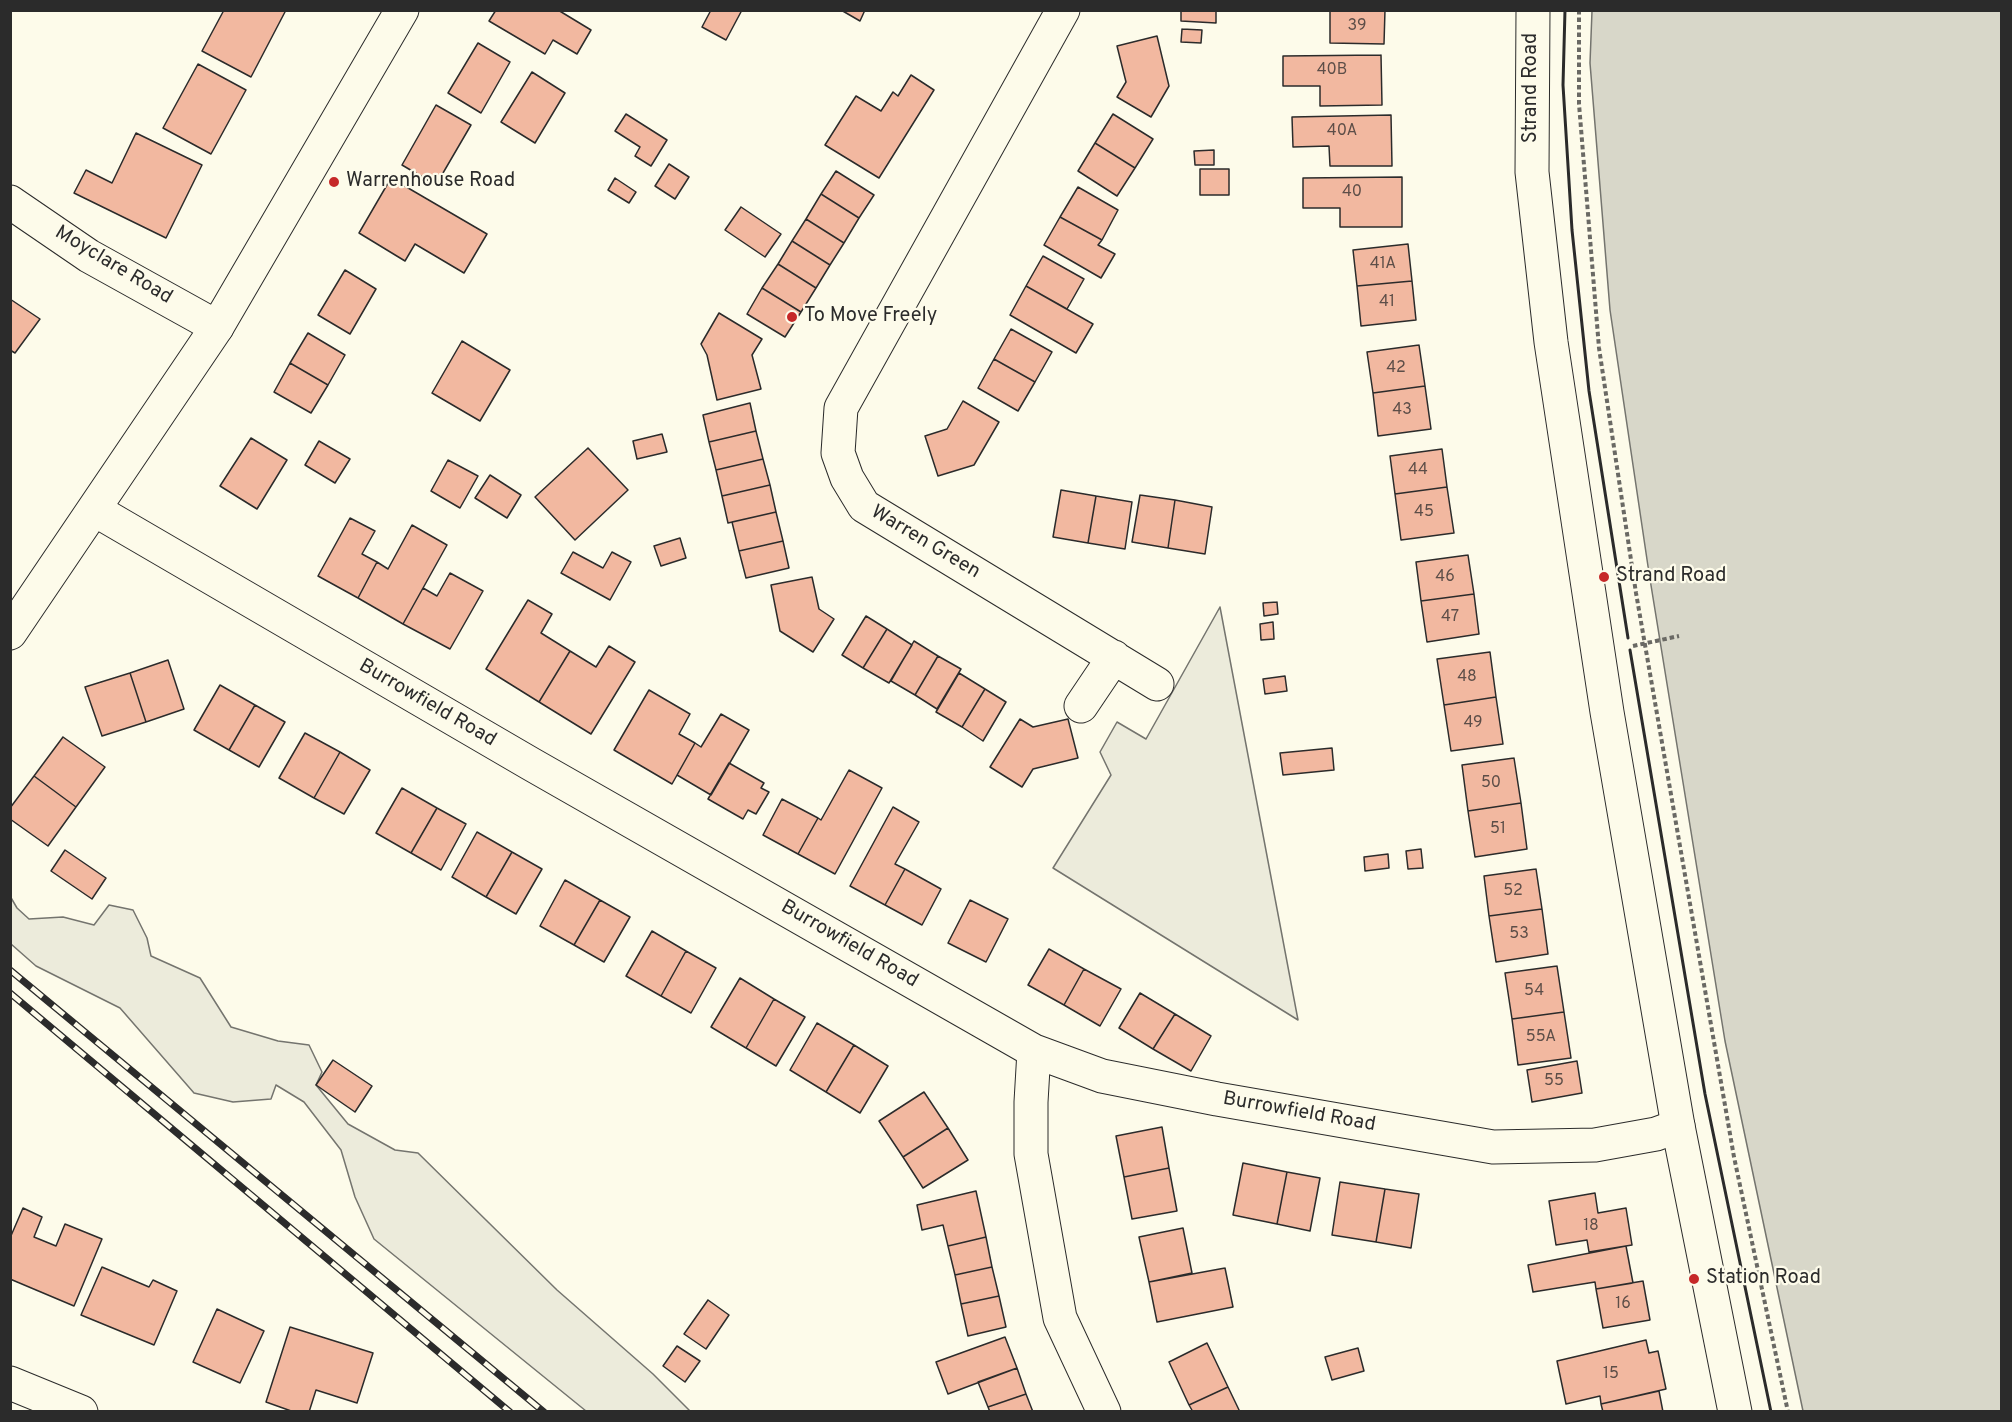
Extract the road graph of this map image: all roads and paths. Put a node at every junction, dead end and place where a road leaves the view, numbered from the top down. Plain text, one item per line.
1 (402, 10) edge
2 (1063, 10) edge
3 (1533, 10) edge
4 (1579, 10) edge
5 (10, 202) edge
6 (217, 327) junction
7 (95, 510) junction
8 (10, 633) edge
9 (1679, 636) dead end
10 (1646, 644) junction
11 (1114, 657) junction
12 (1156, 684) dead end
13 (1082, 706) dead end
14 (1034, 1051) junction
15 (1678, 1126) junction
16 (10, 1383) edge
17 (81, 1412) edge
18 (1104, 1412) edge
19 (1736, 1412) edge
20 (1788, 1412) edge

1 - 6 street
2 - 11 street, Warren Green
3 - 15 street, Strand Road
4 - 10 path
5 - 6 street, Moyclare Road
6 - 7 street
7 - 8 street
7 - 14 street, Burrowfield Road
9 - 10 path
10 - 20 path
11 - 12 street, Warren Green
11 - 13 street
14 - 15 street, Burrowfield Road
14 - 18 street
15 - 19 street
16 - 17 street

